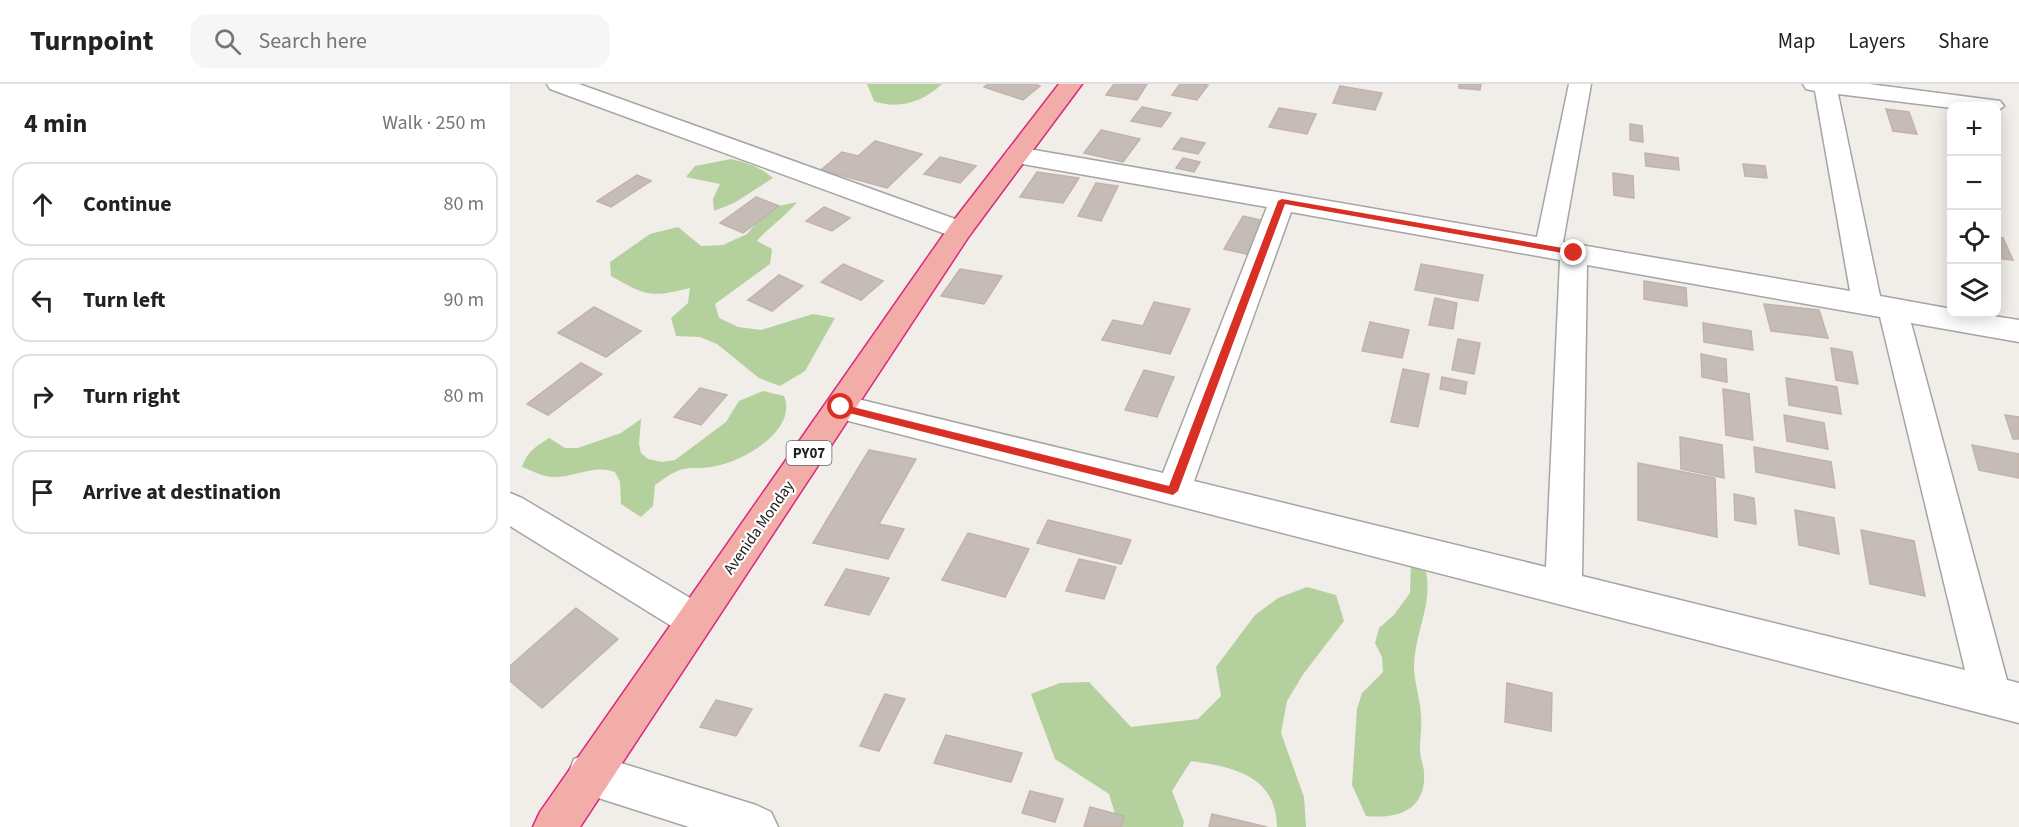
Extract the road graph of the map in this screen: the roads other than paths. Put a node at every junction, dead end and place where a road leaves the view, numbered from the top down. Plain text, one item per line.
1 (558, 84) edge
2 (1071, 84) edge
3 (1581, 84) edge
4 (1820, 85) edge
5 (1954, 102) edge
6 (2001, 108) edge
7 (2019, 110) edge
8 (1017, 155) junction
9 (1282, 201) junction
10 (960, 230) junction
11 (1561, 250) junction
12 (1880, 306) junction
13 (2019, 331) edge
14 (841, 407) junction
15 (1173, 491) junction
16 (510, 508) edge
17 (1563, 589) junction
18 (694, 620) junction
19 (2005, 700) edge
20 (589, 774) junction
21 (555, 827) edge
22 (756, 827) edge

1 - 10 street
2 - 8 highway, Avenida Monday / PY07
3 - 11 street
4 - 5 street
4 - 12 street
6 - 7 street
8 - 9 street
8 - 10 highway, Avenida Monday / PY07
9 - 11 street
9 - 15 street
10 - 14 highway, Avenida Monday / PY07
11 - 12 street
11 - 17 street
12 - 13 street
12 - 19 street
14 - 15 street
14 - 18 highway, Avenida Monday / PY07
15 - 17 street
16 - 18 street
17 - 19 street
18 - 20 highway, Avenida Monday / PY07
20 - 21 highway, Avenida Monday / PY07
20 - 22 street

